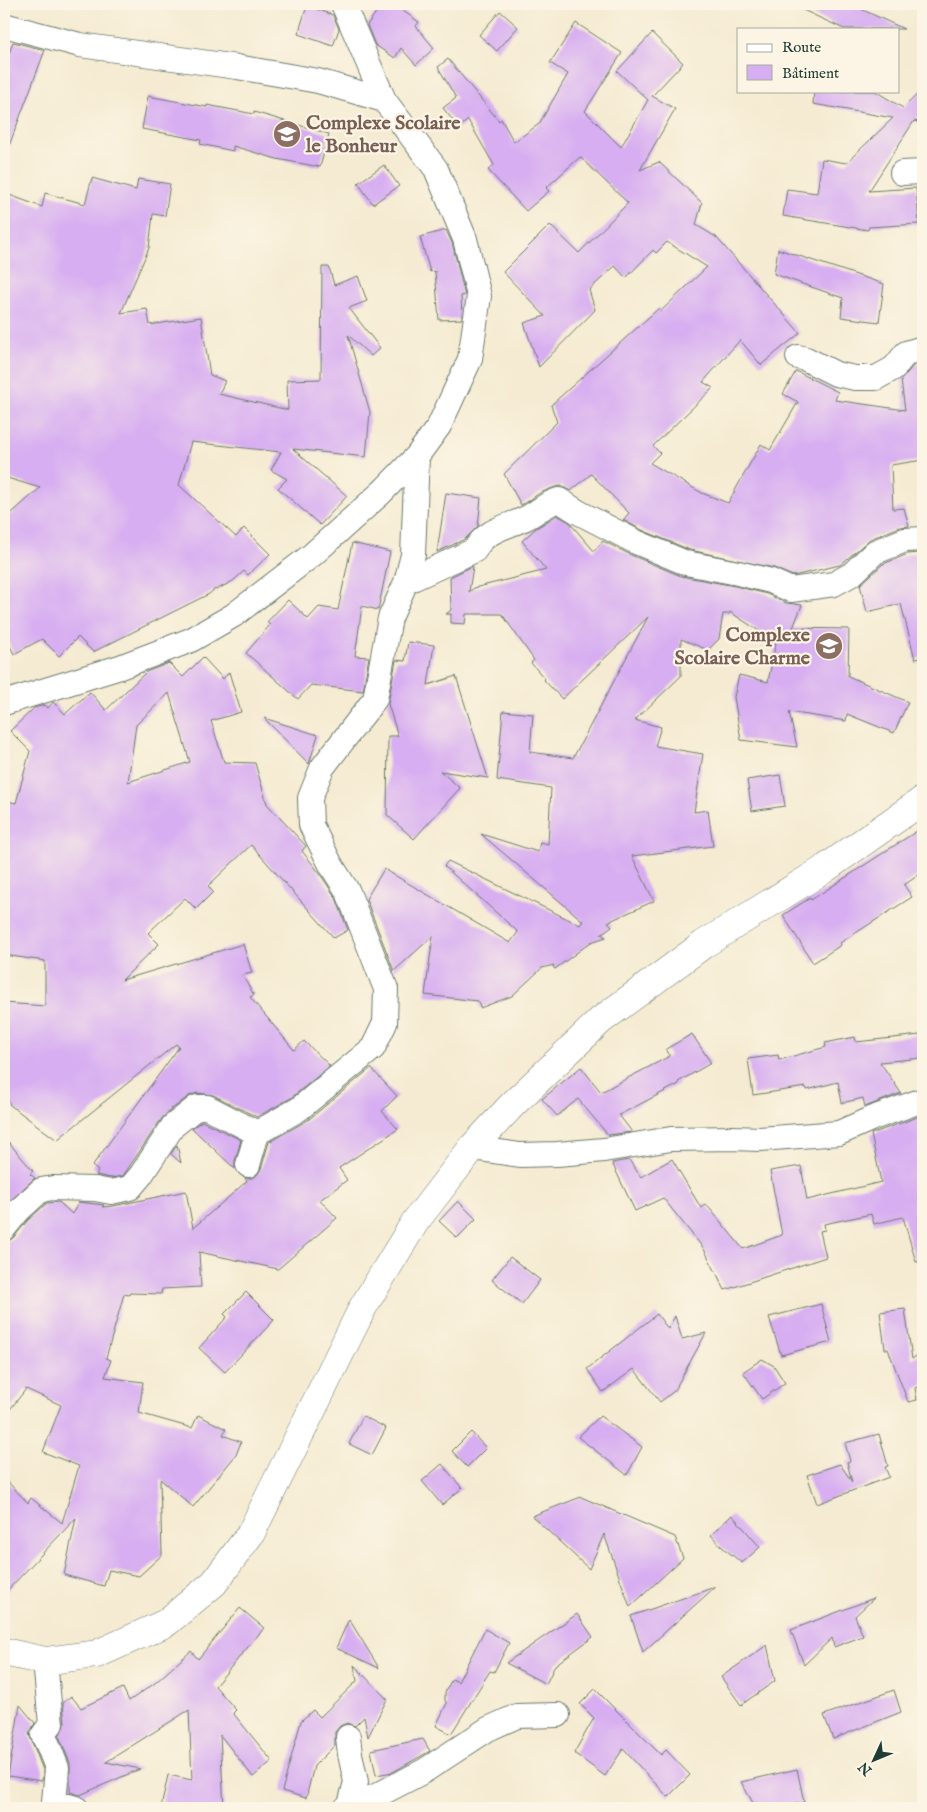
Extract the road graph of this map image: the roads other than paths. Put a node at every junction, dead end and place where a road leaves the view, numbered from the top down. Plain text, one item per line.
1 (343, 4) edge
2 (4, 24) edge
3 (384, 100) junction
4 (923, 348) edge
5 (798, 357) dead end
6 (417, 456) junction
7 (923, 540) edge
8 (406, 582) junction
9 (4, 703) edge
10 (923, 800) edge
11 (923, 1100) edge
12 (257, 1133) junction
13 (472, 1148) junction
14 (248, 1165) dead end
15 (4, 1228) edge
16 (4, 1652) edge
17 (45, 1661) junction
18 (558, 1715) dead end
19 (348, 1737) dead end
20 (61, 1806) edge
21 (348, 1808) edge

1 - 3 street
2 - 3 street
3 - 6 street
4 - 5 street
6 - 8 street
6 - 9 street
7 - 8 street
8 - 12 street
10 - 13 street
11 - 13 street
12 - 14 street
12 - 15 street
13 - 17 street
16 - 17 street
17 - 20 street
18 - 21 street
19 - 21 street

